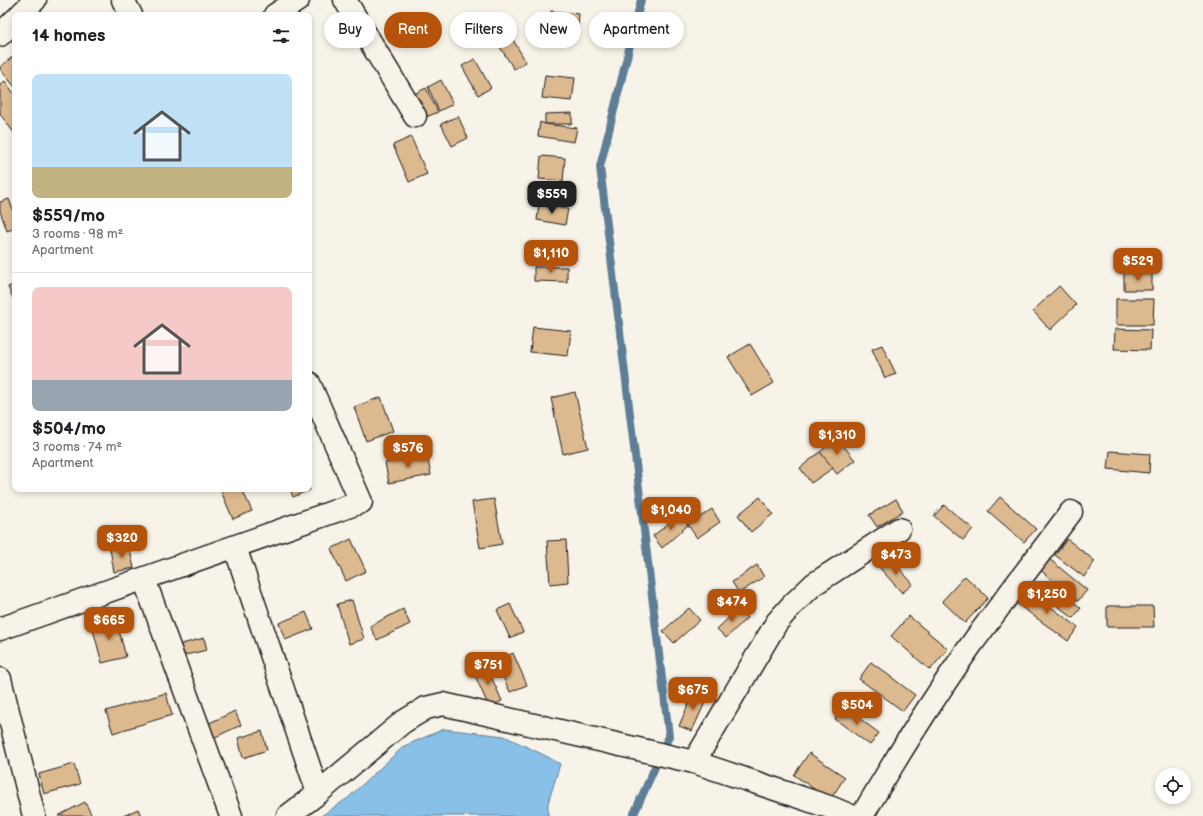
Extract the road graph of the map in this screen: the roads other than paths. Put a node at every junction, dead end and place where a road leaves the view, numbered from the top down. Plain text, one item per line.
1 (35, 0) edge
2 (123, 0) edge
3 (298, 0) edge
4 (345, 0) edge
5 (23, 12) edge
6 (129, 12) edge
7 (280, 12) edge
8 (12, 23) edge
9 (0, 35) edge
10 (415, 116) dead end
11 (312, 390) edge
12 (1071, 512) dead end
13 (899, 529) dead end
14 (235, 547) junction
15 (144, 579) junction
16 (0, 630) edge
17 (0, 679) edge
18 (694, 762) junction
19 (318, 793) junction
20 (34, 816) edge
21 (231, 816) edge
22 (288, 816) edge
23 (851, 816) edge
24 (862, 816) edge

1 - 5 street
2 - 6 street
3 - 7 street
4 - 10 street
8 - 9 street
11 - 14 street
12 - 24 street
13 - 18 street
14 - 15 street
14 - 19 street
15 - 16 street
15 - 21 street
17 - 20 street
18 - 19 street
18 - 23 street
19 - 22 street

